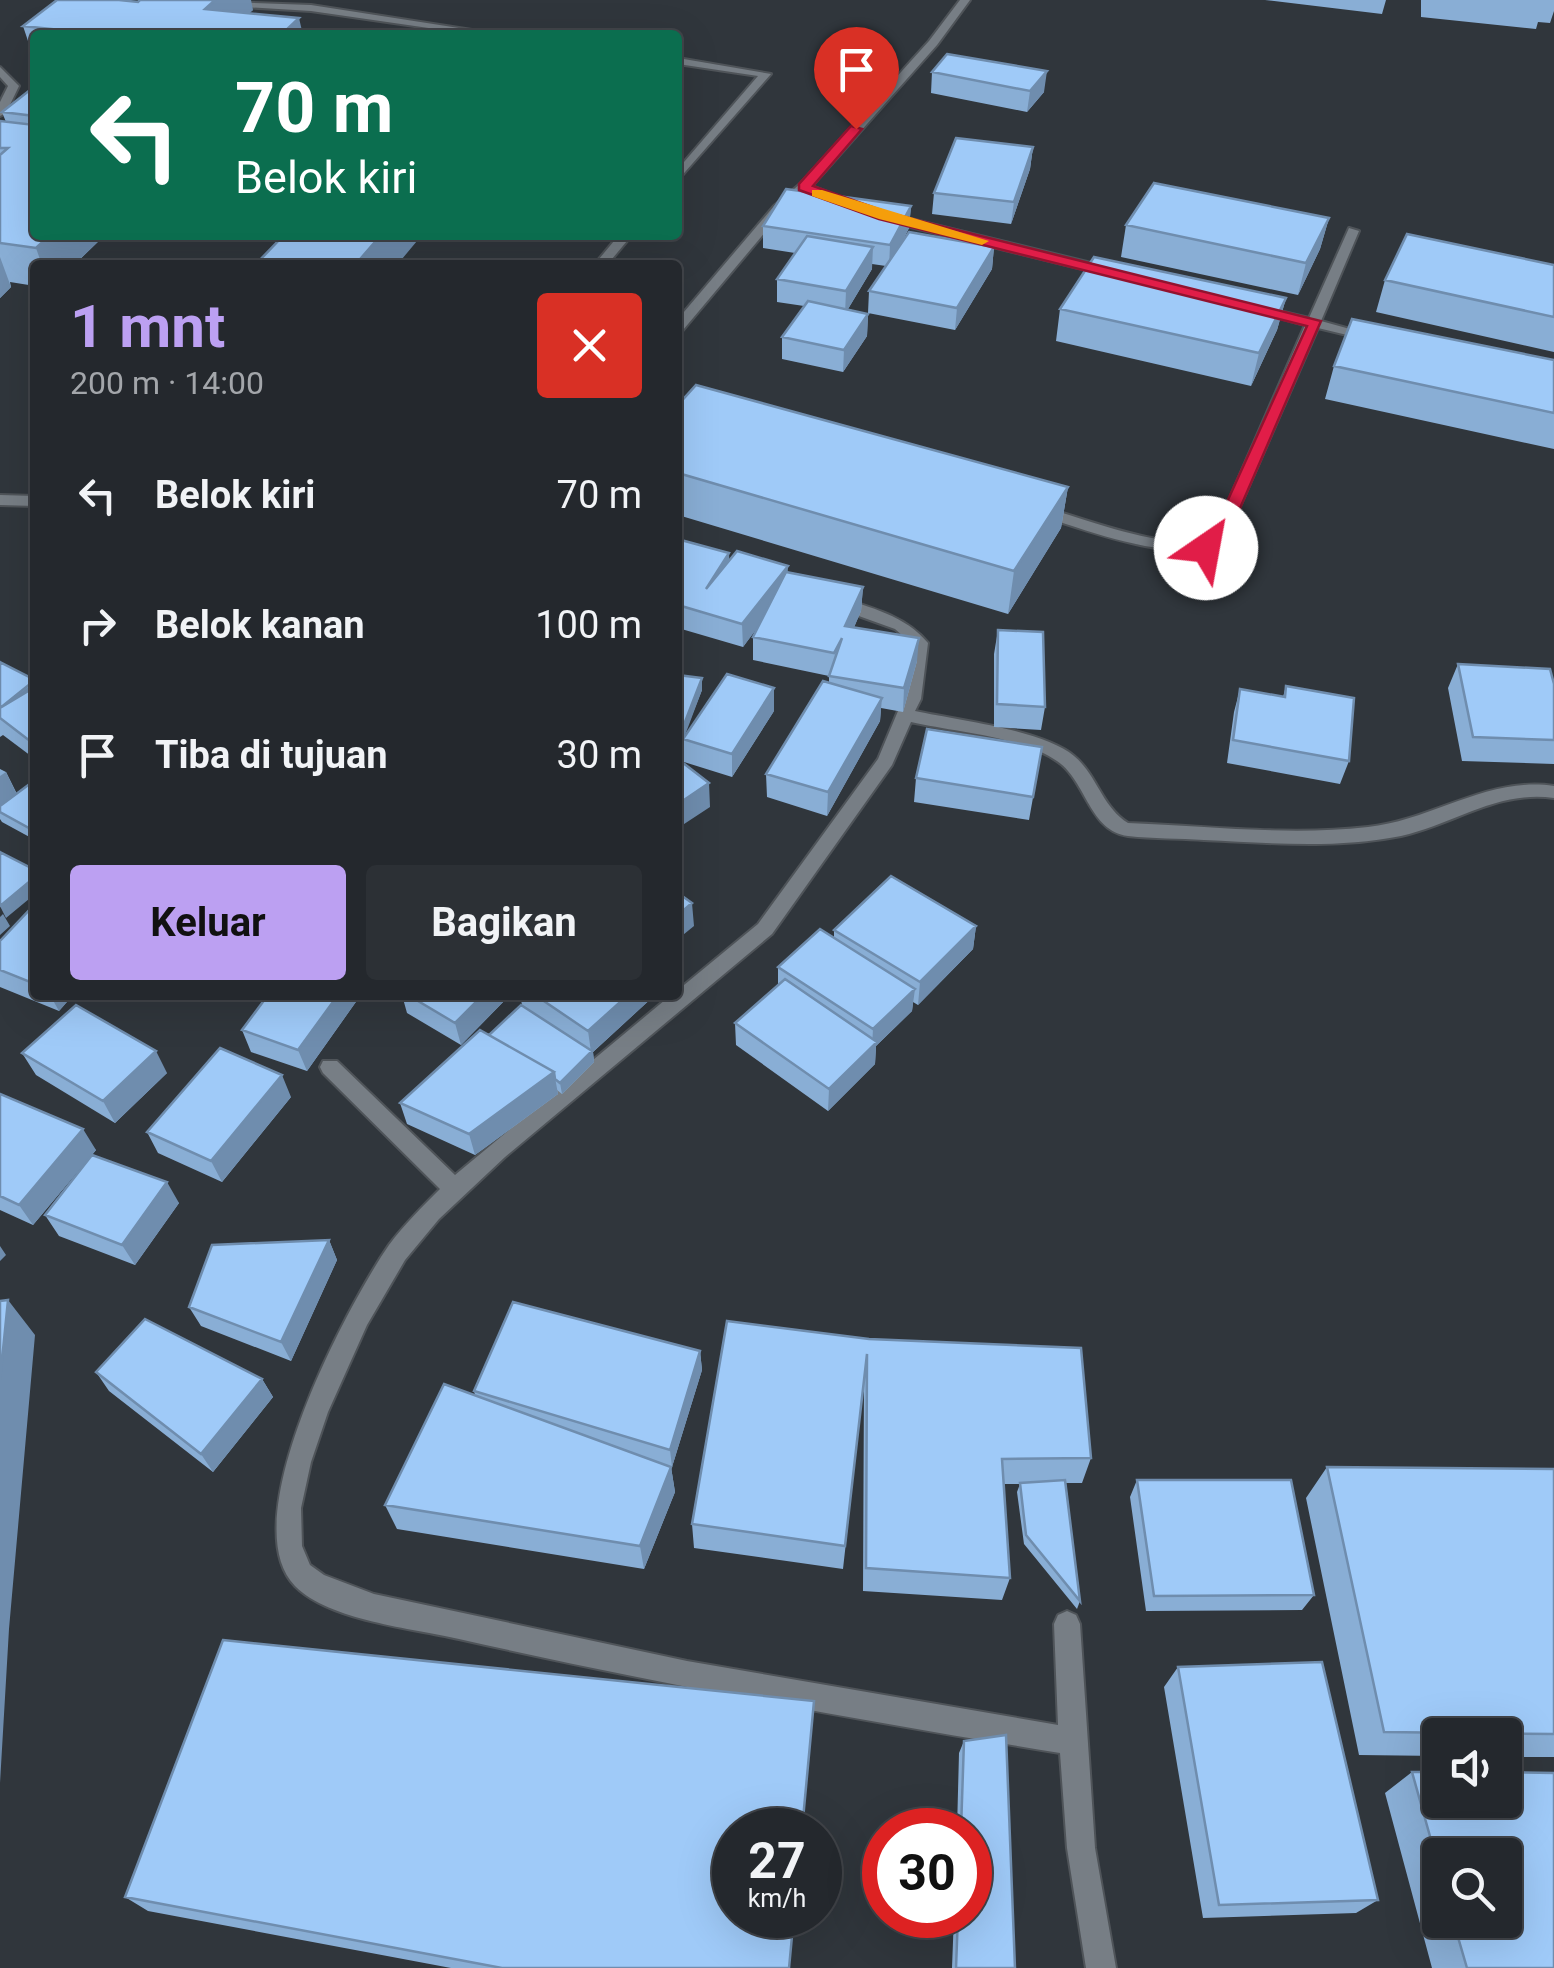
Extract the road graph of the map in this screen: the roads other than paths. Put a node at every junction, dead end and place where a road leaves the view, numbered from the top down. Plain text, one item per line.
1 (176, 0) edge
2 (965, 0) edge
3 (464, 30) edge
4 (682, 62) edge
5 (0, 70) edge
6 (0, 113) edge
7 (682, 171) edge
8 (804, 187) junction
9 (1353, 231) dead end
10 (622, 240) edge
11 (604, 260) edge
12 (1130, 277) edge
13 (1241, 305) edge
14 (682, 322) edge
15 (1315, 324) junction
16 (1389, 340) edge
17 (0, 500) edge
18 (30, 501) edge
19 (1015, 504) edge
20 (814, 594) edge
21 (906, 715) junction
22 (1554, 792) edge
23 (682, 998) edge
24 (680, 1000) edge
25 (330, 1067) dead end
26 (454, 1189) junction
27 (1067, 1624) dead end
28 (1072, 1741) junction
29 (1100, 1968) edge

1 - 3 street
2 - 8 street
4 - 7 street
5 - 6 street
8 - 12 street
8 - 14 street
9 - 15 street
10 - 11 street
13 - 15 street
15 - 16 street
15 - 19 street
17 - 18 street
20 - 21 street
21 - 22 street
21 - 23 street
24 - 26 street
25 - 26 street
26 - 28 street
27 - 28 street
28 - 29 street

